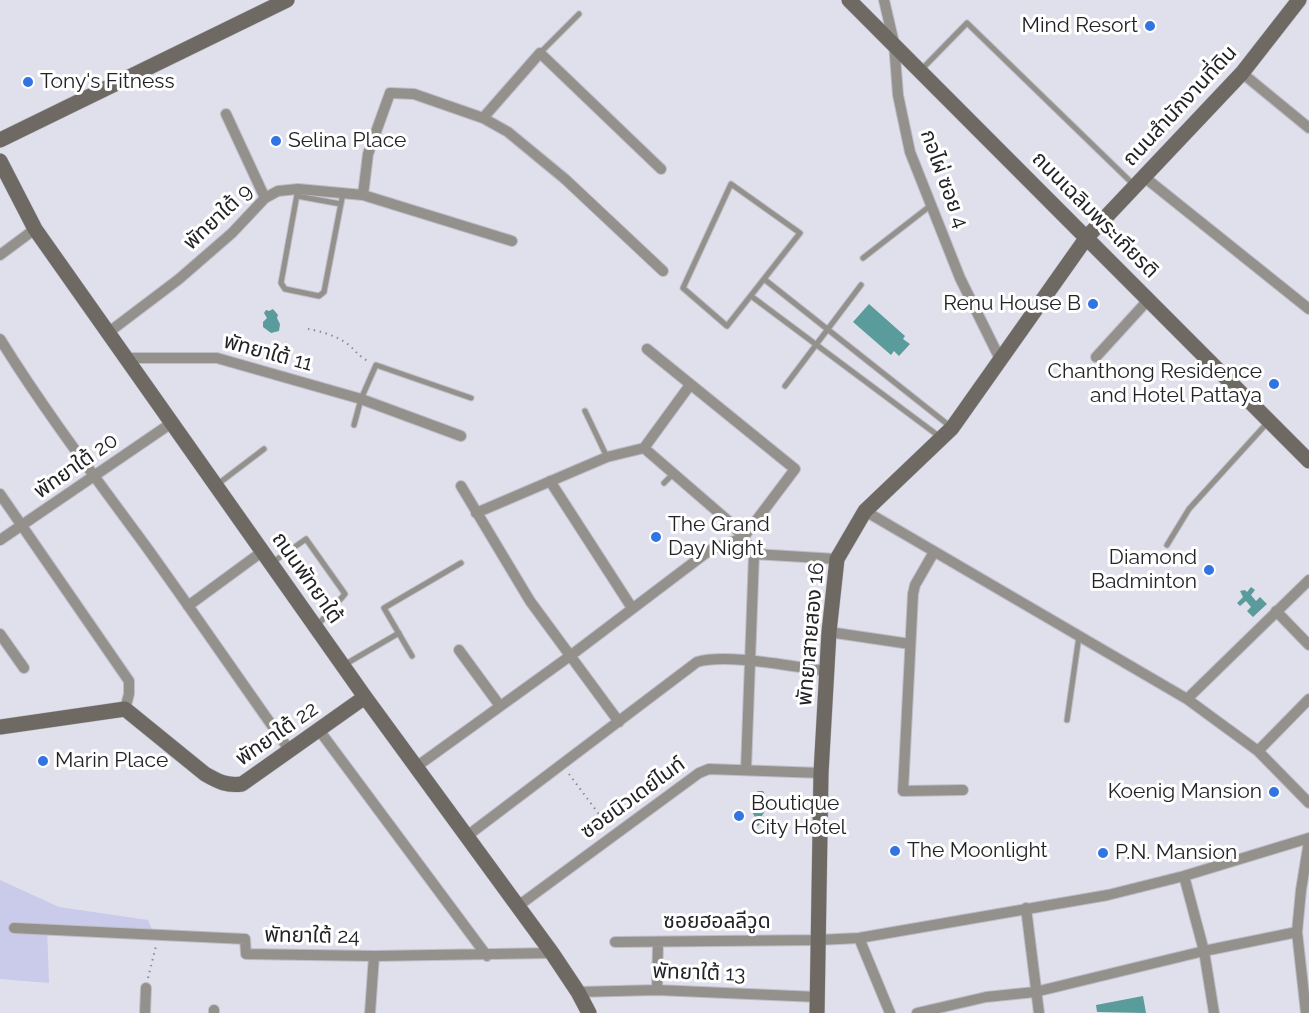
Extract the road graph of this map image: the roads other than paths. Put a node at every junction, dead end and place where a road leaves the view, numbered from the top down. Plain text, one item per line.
1 (287, 0) edge
2 (849, 0) edge
3 (884, 0) edge
4 (1299, 0) edge
5 (579, 14) dead end
6 (894, 43) junction
7 (540, 53) junction
8 (920, 70) junction
9 (1242, 73) junction
10 (226, 114) dead end
11 (483, 118) junction
12 (1309, 128) edge
13 (0, 140) edge
14 (0, 160) edge
15 (661, 169) dead end
16 (1139, 181) junction
17 (297, 192) junction
18 (343, 193) junction
19 (363, 195) junction
20 (266, 198) junction
21 (341, 204) junction
22 (930, 206) junction
23 (35, 229) junction
24 (1087, 237) junction
25 (512, 241) dead end
26 (0, 255) edge
27 (863, 258) dead end
28 (663, 271) dead end
29 (764, 279) junction
30 (861, 285) dead end
31 (751, 296) junction
32 (1149, 299) junction
33 (1309, 309) edge
34 (827, 329) junction
35 (109, 332) junction
36 (0, 339) edge
37 (816, 344) junction
38 (647, 349) dead end
39 (1096, 357) dead end
40 (127, 358) junction
41 (1001, 362) junction
42 (690, 385) junction
43 (785, 386) dead end
44 (471, 398) dead end
45 (361, 399) junction
46 (585, 411) dead end
47 (1269, 421) junction
48 (172, 422) junction
49 (354, 425) dead end
50 (946, 433) junction
51 (461, 436) dead end
52 (644, 448) junction
53 (264, 449) dead end
54 (607, 457) junction
55 (1309, 460) edge
56 (674, 473) junction
57 (93, 478) junction
58 (550, 481) junction
59 (664, 483) dead end
60 (216, 485) junction
61 (461, 486) dead end
62 (0, 494) edge
63 (865, 512) junction
64 (476, 513) junction
65 (23, 525) junction
66 (743, 538) junction
67 (0, 540) edge
68 (1167, 545) dead end
69 (934, 552) junction
70 (754, 554) junction
71 (267, 557) junction
72 (837, 559) junction
73 (460, 564) dead end
74 (1309, 580) edge
75 (188, 606) junction
76 (632, 608) junction
77 (1276, 611) junction
78 (316, 628) junction
79 (829, 632) junction
80 (399, 633) junction
81 (0, 634) edge
82 (1079, 636) junction
83 (910, 644) junction
84 (1309, 645) edge
85 (459, 650) dead end
86 (412, 656) dead end
87 (570, 656) junction
88 (748, 662) junction
89 (343, 666) junction
90 (24, 668) dead end
91 (827, 671) junction
92 (364, 697) junction
93 (1187, 699) junction
94 (1309, 699) edge
95 (500, 706) junction
96 (125, 710) junction
97 (1067, 720) dead end
98 (619, 722) junction
99 (0, 728) edge
100 (319, 730) junction
101 (290, 751) junction
102 (1258, 751) junction
103 (416, 767) junction
104 (746, 769) junction
105 (821, 772) junction
106 (963, 790) dead end
107 (1309, 803) edge
108 (467, 836) junction
109 (1309, 840) edge
110 (1184, 876) junction
111 (518, 906) junction
112 (1026, 908) junction
113 (14, 928) dead end
114 (1297, 932) junction
115 (859, 938) junction
116 (818, 940) junction
117 (615, 942) dead end
118 (658, 942) junction
119 (1204, 951) junction
120 (552, 953) junction
121 (374, 956) junction
122 (487, 956) junction
123 (146, 988) road end
124 (657, 990) junction
125 (578, 992) junction
126 (1035, 992) junction
127 (818, 997) junction
128 (145, 1013) edge
129 (370, 1013) edge
130 (589, 1013) edge
131 (817, 1013) edge
132 (890, 1013) edge
133 (917, 1013) edge
134 (1039, 1013) edge
135 (1214, 1013) edge
136 (1306, 1013) edge

1 - 13 main road
2 - 6 main road, ถนนเฉลิมพระเกียรติ
3 - 6 street, กอไผ่ ซอย 4
4 - 9 main road, ถนนสำนักงานที่ดิน
5 - 7 lane
6 - 8 main road, ถนนเฉลิมพระเกียรติ
6 - 22 street, กอไผ่ ซอย 4
7 - 11 street
7 - 15 street
8 - 16 lane
8 - 24 main road, ถนนเฉลิมพระเกียรติ
9 - 12 street
9 - 16 main road, ถนนสำนักงานที่ดิน
10 - 20 street
11 - 19 street
11 - 28 street
14 - 23 main road, ถนนพัทยาใต้
16 - 24 main road, ถนนสำนักงานที่ดิน
16 - 33 street
17 - 18 street, พัทยาใต้ 9
17 - 20 street, พัทยาใต้ 9
17 - 21 lane
17 - 21 lane
18 - 19 street, พัทยาใต้ 9
18 - 21 lane
19 - 25 street, พัทยาใต้ 9
20 - 35 street, พัทยาใต้ 9
22 - 27 lane
22 - 41 street, กอไผ่ ซอย 4
23 - 26 street
23 - 35 main road, ถนนพัทยาใต้
24 - 32 main road, ถนนเฉลิมพระเกียรติ
24 - 41 main road, พัทยาสายสอง 16
29 - 31 lane
29 - 31 lane
29 - 34 lane
30 - 34 lane
31 - 37 lane
32 - 39 street
32 - 47 main road, ถนนเฉลิมพระเกียรติ
34 - 37 lane
34 - 50 lane
35 - 40 main road, ถนนพัทยาใต้
36 - 57 street
37 - 43 lane
37 - 50 lane
38 - 42 street
40 - 45 street, พัทยาใต้ 11
40 - 48 main road, ถนนพัทยาใต้
41 - 50 main road, พัทยาสายสอง 16
42 - 52 street
42 - 66 street
44 - 45 lane
45 - 49 lane
45 - 51 street, พัทยาใต้ 11
46 - 54 lane
47 - 55 main road, ถนนเฉลิมพระเกียรติ
47 - 68 lane
48 - 57 street, พัทยาใต้ 20
48 - 60 main road, ถนนพัทยาใต้
50 - 63 main road, พัทยาสายสอง 16
52 - 54 street
52 - 56 street
53 - 60 lane
54 - 58 street
56 - 59 lane
56 - 66 street
57 - 65 street, พัทยาใต้ 20
57 - 75 street
58 - 64 street
58 - 76 street
60 - 71 main road, ถนนพัทยาใต้
61 - 64 street
62 - 65 street
63 - 69 street
63 - 72 main road, พัทยาสายสอง 16
64 - 87 street
65 - 67 street, พัทยาใต้ 20
65 - 96 street
66 - 70 street
66 - 76 street
69 - 82 street
69 - 83 street
70 - 72 street
70 - 88 street
71 - 75 street
71 - 78 main road, ถนนพัทยาใต้
71 - 78 lane
72 - 79 main road, พัทยาสายสอง 16
73 - 80 lane
74 - 77 street
75 - 101 street
76 - 87 street
77 - 84 street
77 - 93 street
78 - 89 main road, ถนนพัทยาใต้
79 - 83 street
79 - 91 main road, พัทยาสายสอง 16
80 - 86 lane
80 - 89 lane
81 - 90 street
82 - 93 street
82 - 97 lane
83 - 106 street
85 - 95 street
87 - 95 street
87 - 98 street
88 - 91 street
88 - 98 street
88 - 104 street
89 - 92 main road, ถนนพัทยาใต้
91 - 105 main road, พัทยาสายสอง 16
92 - 100 main road, พัทยาใต้ 22
92 - 103 main road, ถนนพัทยาใต้
93 - 102 street
94 - 102 street
95 - 103 street
96 - 99 main road
96 - 101 main road, พัทยาใต้ 22
98 - 108 street
100 - 101 main road, พัทยาใต้ 22
100 - 122 street
102 - 107 street
103 - 108 main road, ถนนพัทยาใต้
104 - 105 street, ซอยนิวเดย์ไนท์
104 - 111 street, ซอยนิวเดย์ไนท์
105 - 116 main road, พัทยาสายสอง 16
108 - 111 main road, ถนนพัทยาใต้
109 - 110 street, ซอยฮอลลีวูด
109 - 114 street
110 - 112 street, ซอยฮอลลีวูด
110 - 119 street
111 - 120 main road, ถนนพัทยาใต้
112 - 115 street, ซอยฮอลลีวูด
112 - 126 street
113 - 121 street, พัทยาใต้ 24
114 - 119 street
114 - 136 street
115 - 116 street, ซอยฮอลลีวูด
115 - 132 street
116 - 118 street, ซอยฮอลลีวูด
116 - 127 main road, พัทยาสายสอง 16
117 - 118 street, ซอยฮอลลีวูด
118 - 124 street
119 - 126 street
119 - 135 street
120 - 122 street, พัทยาใต้ 24
120 - 125 main road, ถนนพัทยาใต้
121 - 122 street, พัทยาใต้ 24
121 - 129 street
123 - 128 street
124 - 125 street, พัทยาใต้ 13
124 - 127 street, พัทยาใต้ 13
125 - 130 main road, ถนนพัทยาใต้
126 - 133 street
126 - 134 street
127 - 131 main road, พัทยาสายสอง 16

